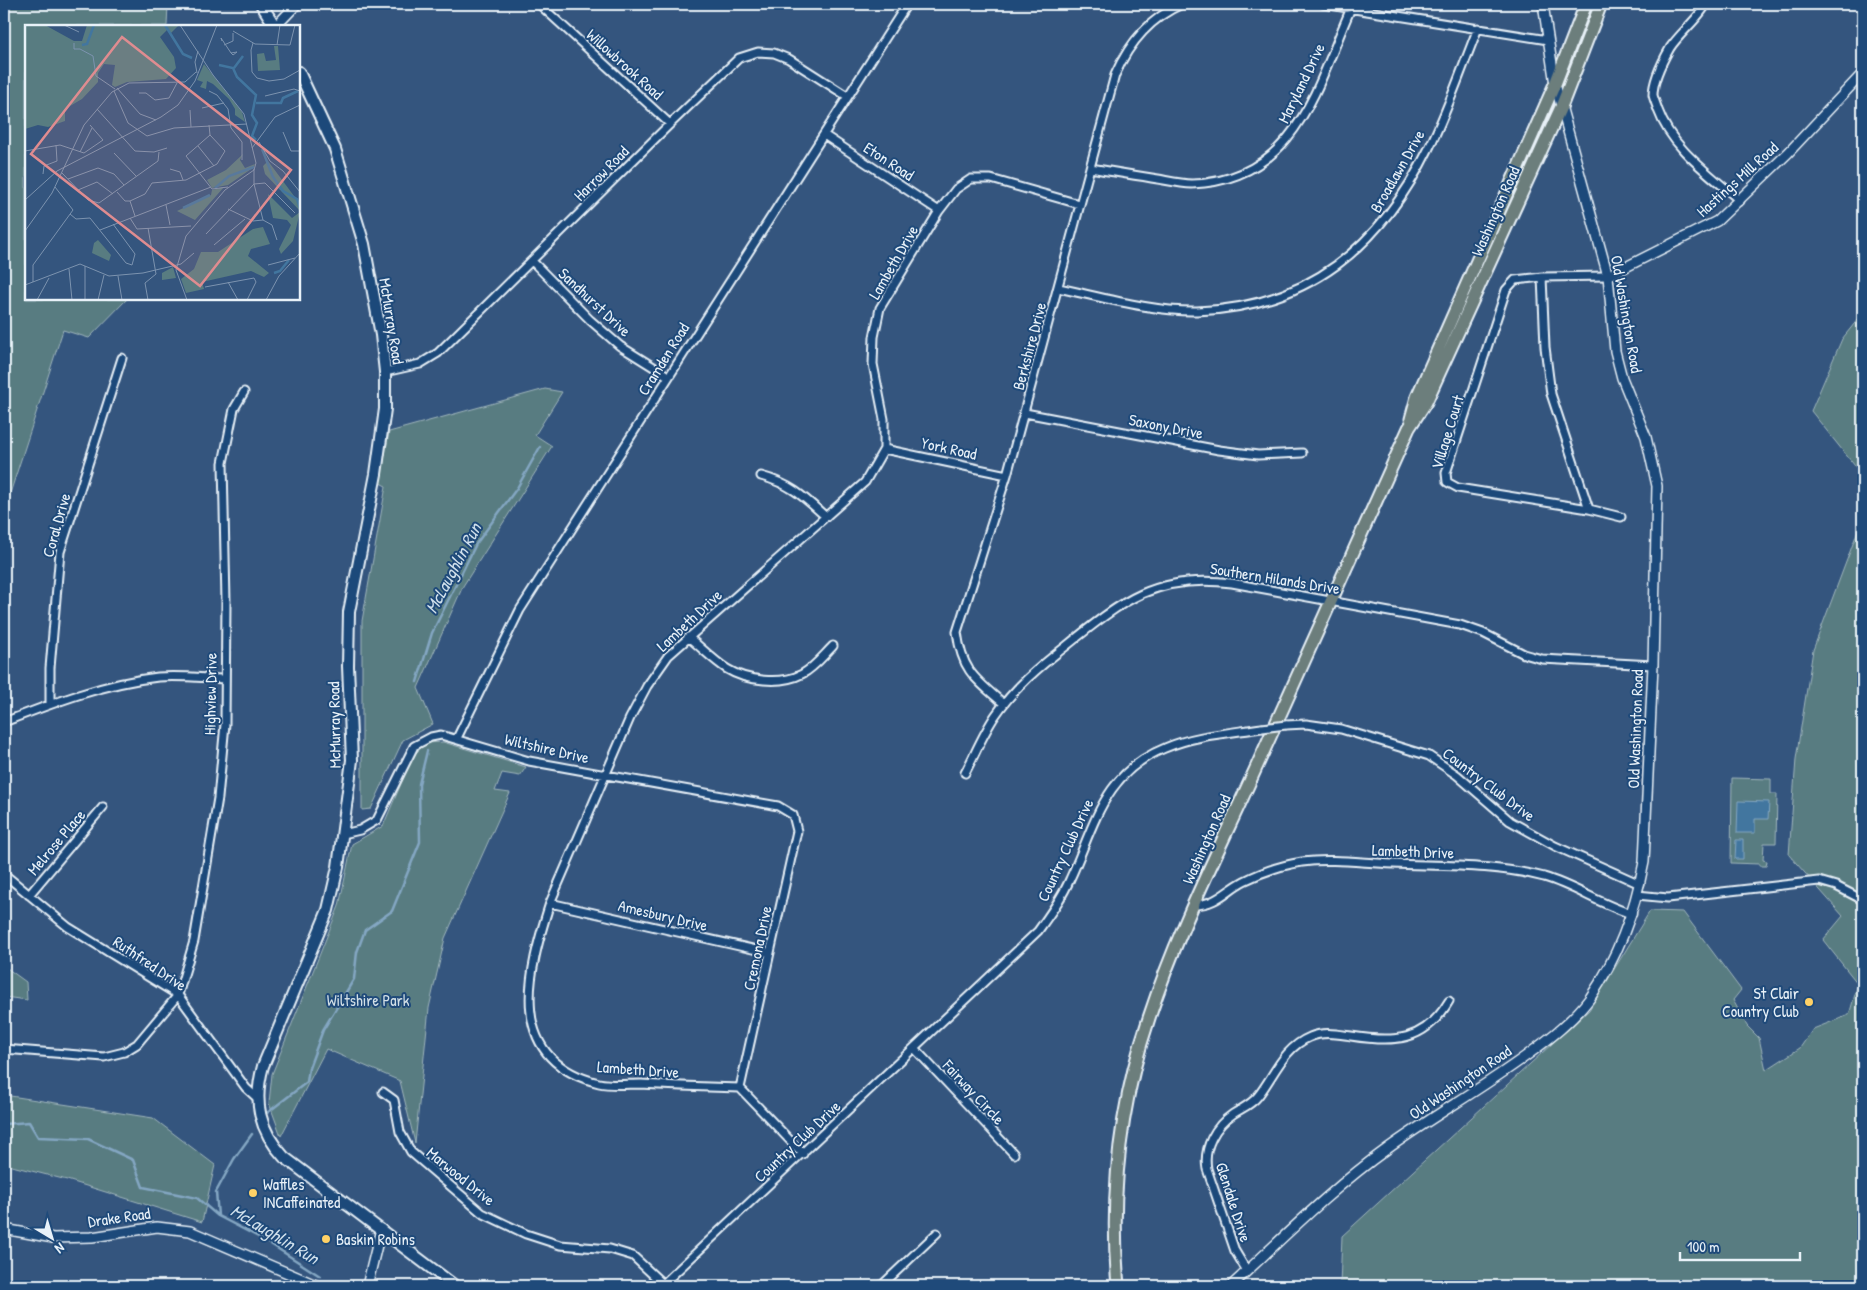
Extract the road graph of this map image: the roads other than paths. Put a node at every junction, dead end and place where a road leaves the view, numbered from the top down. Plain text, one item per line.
1 (261, 4) edge
2 (297, 4) edge
3 (539, 4) edge
4 (907, 4) edge
5 (1182, 4) edge
6 (1323, 4) edge
7 (1543, 4) edge
8 (1586, 4) edge
9 (1601, 4) edge
10 (1706, 4) edge
11 (1351, 8) junction
12 (275, 25) edge
13 (277, 25) edge
14 (1478, 28) junction
15 (1548, 40) junction
16 (1863, 73) edge
17 (300, 74) edge
18 (1555, 84) junction
19 (847, 96) junction
20 (1561, 106) junction
21 (670, 124) junction
22 (824, 135) junction
23 (1090, 168) junction
24 (1740, 201) junction
25 (1079, 204) junction
26 (939, 211) junction
27 (532, 261) junction
28 (1608, 276) junction
29 (1542, 277) junction
30 (1058, 288) junction
31 (122, 358) dead end
32 (385, 372) junction
33 (668, 376) junction
34 (244, 392) dead end
35 (1025, 413) junction
36 (1409, 428) junction
37 (884, 449) junction
38 (1302, 453) dead end
39 (1007, 475) junction
40 (762, 476) dead end
41 (1589, 509) junction
42 (826, 517) junction
43 (1622, 517) dead end
44 (1331, 601) junction
45 (688, 637) junction
46 (833, 646) dead end
47 (1652, 665) junction
48 (224, 679) junction
49 (50, 704) junction
50 (1004, 704) junction
51 (4, 722) edge
52 (457, 738) junction
53 (965, 773) dead end
54 (606, 775) junction
55 (103, 807) dead end
56 (793, 815) joint
57 (343, 834) junction
58 (4, 874) edge
59 (1640, 884) junction
60 (29, 895) junction
61 (1637, 895) junction
62 (1863, 900) edge
63 (550, 903) junction
64 (1194, 905) junction
65 (1632, 914) junction
66 (770, 953) junction
67 (178, 995) junction
68 (1449, 1000) dead end
69 (4, 1049) edge
70 (914, 1049) junction
71 (740, 1088) junction
72 (383, 1092) dead end
73 (257, 1098) junction
74 (803, 1154) junction
75 (1014, 1154) dead end
76 (4, 1228) edge
77 (380, 1229) junction
78 (937, 1233) dead end
79 (1247, 1271) junction
80 (318, 1286) edge
81 (367, 1286) edge
82 (455, 1286) edge
83 (663, 1286) edge
84 (881, 1286) edge
85 (1118, 1286) edge
86 (1231, 1286) edge

1 - 12 main road
2 - 13 street
3 - 21 street, Willowbrook Road
4 - 19 street, Cramden Road
5 - 23 street, Berkshire Drive
6 - 11 street
7 - 15 street, Old Washington Road
8 - 18 main road, Washington Road
9 - 20 main road, Washington Road
10 - 24 street
11 - 14 street
11 - 23 street, Maryland Drive
14 - 15 street
14 - 30 street, Broadlawn Drive
15 - 18 street, Old Washington Road
16 - 24 street, Hastings Mill Road
17 - 32 main road, McMurray Road
18 - 20 street, Old Washington Road
18 - 36 main road, Washington Road
19 - 21 street, Harrow Road
19 - 22 street, Cramden Road
20 - 28 street, Old Washington Road
20 - 36 main road, Washington Road
21 - 27 street, Harrow Road
22 - 26 street, Eton Road
22 - 33 street, Cramden Road
23 - 25 street, Berkshire Drive
24 - 28 street, Hastings Mill Road
25 - 26 street, Lambeth Drive
25 - 30 street, Berkshire Drive
26 - 37 street, Lambeth Drive
27 - 32 street, Harrow Road
27 - 33 street, Sandhurst Drive
28 - 29 street, Village Court
28 - 47 street, Old Washington Road
29 - 41 street
29 - 41 street, Village Court
30 - 35 street, Berkshire Drive
31 - 49 street, Coral Drive
32 - 57 main road, McMurray Road
33 - 52 street, Cramden Road
34 - 48 street, Highview Drive
35 - 38 street, Saxony Drive
35 - 39 street, Berkshire Drive
36 - 44 main road, Washington Road
37 - 39 street, York Road
37 - 42 street, Lambeth Drive
39 - 50 street, Berkshire Drive
40 - 42 street
41 - 43 street, Village Court
42 - 45 street, Lambeth Drive
44 - 47 street, Southern Hilands Drive
44 - 50 street, Southern Hilands Drive
44 - 64 main road, Washington Road
45 - 46 street
45 - 54 street, Lambeth Drive
47 - 59 street, Old Washington Road
48 - 49 street
48 - 67 street, Highview Drive
49 - 51 street
50 - 53 street, Southern Hilands Drive
52 - 54 street, Wiltshire Drive
52 - 57 street, Wiltshire Drive
54 - 56 street, Wiltshire Drive
54 - 63 street, Lambeth Drive
55 - 60 street, Melrose Place
56 - 66 street, Cremona Drive
57 - 73 main road, McMurray Road
58 - 60 street, Ruthfred Drive
59 - 61 street, Old Washington Road
59 - 70 street, Country Club Drive, bridge
60 - 67 street, Ruthfred Drive
61 - 62 street
61 - 65 street, Old Washington Road
63 - 66 street, Amesbury Drive
63 - 71 street, Lambeth Drive
64 - 65 street, Lambeth Drive
64 - 85 main road, Washington Road
65 - 79 street, Old Washington Road
66 - 71 street, Cremona Drive
67 - 69 street
67 - 73 street, Ruthfred Drive
68 - 79 street, Glendale Drive
70 - 74 street, Country Club Drive
70 - 75 street, Fairway Circle
71 - 74 street
72 - 83 street, Marwood Drive
73 - 77 main road, McMurray Road
74 - 83 street, Country Club Drive
76 - 80 street, Drake Road
77 - 81 street
77 - 82 main road, McMurray Road
78 - 84 street
79 - 86 street, Old Washington Road

